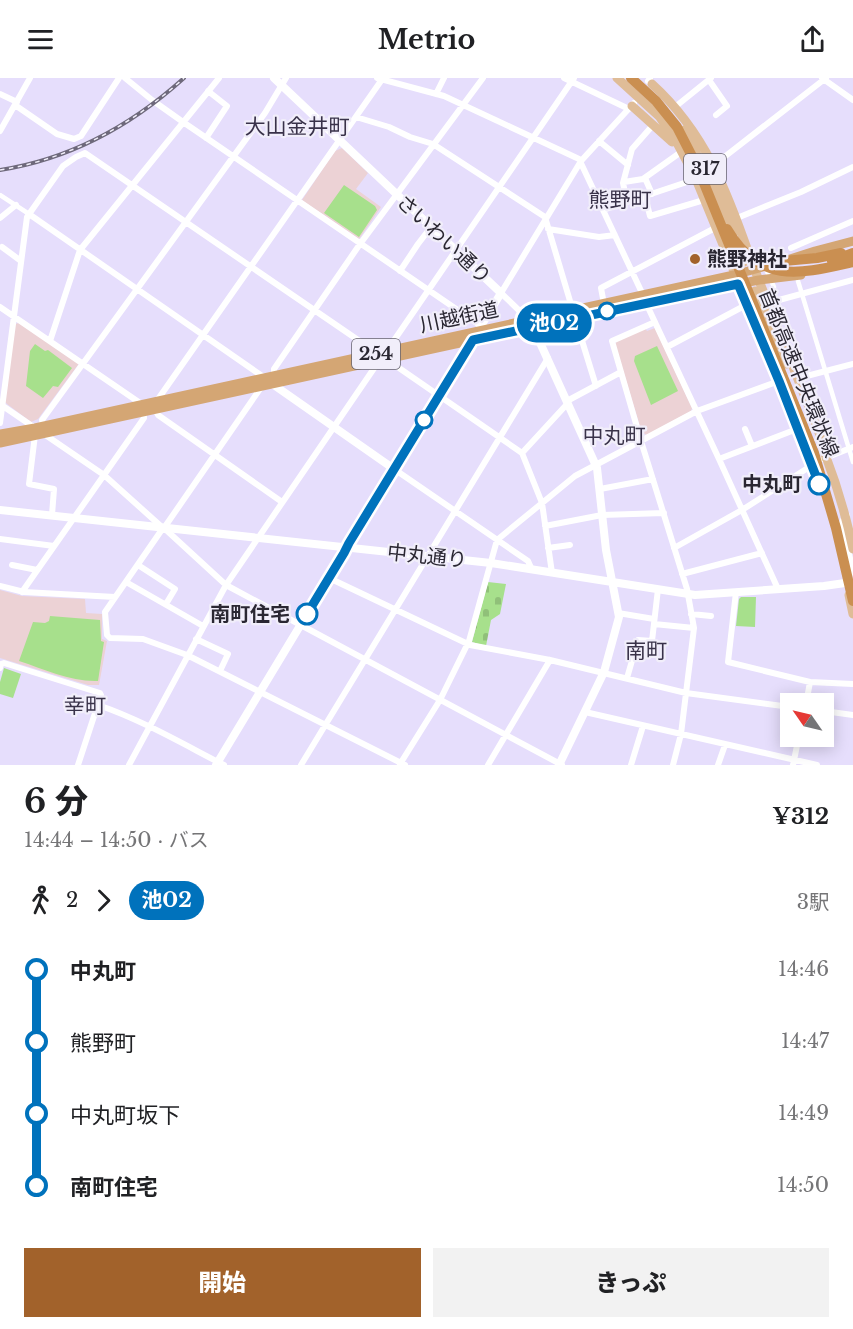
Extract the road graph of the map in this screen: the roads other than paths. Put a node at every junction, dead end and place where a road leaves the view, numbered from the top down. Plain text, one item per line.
1 (30, 78) edge
2 (119, 78) edge
3 (125, 78) edge
4 (219, 78) edge
5 (274, 78) edge
6 (444, 78) edge
7 (483, 78) edge
8 (564, 78) edge
9 (618, 78) edge
10 (633, 78) edge
11 (381, 79) edge
12 (710, 79) edge
13 (824, 79) edge
14 (573, 80) edge
15 (649, 80) edge
16 (284, 82) edge
17 (208, 91) junction
18 (0, 94) edge
19 (436, 94) junction
20 (639, 98) junction
21 (853, 100) edge
22 (16, 104) junction
23 (462, 104) junction
24 (675, 107) junction
25 (630, 108) junction
26 (716, 115) dead end
27 (659, 116) junction
28 (356, 117) junction
29 (183, 122) junction
30 (653, 125) junction
31 (0, 131) edge
32 (684, 136) junction
33 (533, 137) junction
34 (206, 138) junction
35 (339, 141) junction
36 (599, 141) junction
37 (433, 144) junction
38 (681, 151) junction
39 (233, 157) junction
40 (581, 161) junction
41 (628, 165) junction
42 (714, 165) junction
43 (853, 168) edge
44 (645, 178) junction
45 (696, 179) junction
46 (624, 182) junction
47 (132, 185) junction
48 (499, 188) junction
49 (396, 194) junction
50 (652, 194) junction
51 (0, 195) edge
52 (645, 196) junction
53 (704, 200) junction
54 (297, 201) junction
55 (627, 202) junction
56 (15, 205) junction
57 (603, 210) junction
58 (29, 214) junction
59 (0, 218) edge
60 (736, 218) junction
61 (546, 219) junction
62 (853, 220) edge
63 (186, 222) junction
64 (431, 227) junction
65 (548, 228) junction
66 (715, 228) junction
67 (615, 235) junction
68 (853, 241) edge
69 (360, 244) junction
70 (2, 247) dead end
71 (791, 248) dead end
72 (80, 250) junction
73 (456, 250) junction
74 (853, 252) edge
75 (762, 259) dead end
76 (732, 260) dead end
77 (21, 261) junction
78 (784, 261) junction
79 (744, 262) dead end
80 (853, 263) edge
81 (251, 267) junction
82 (754, 269) junction
83 (400, 271) junction
84 (632, 272) junction
85 (736, 280) junction
86 (759, 280) junction
87 (853, 280) edge
88 (798, 281) dead end
89 (137, 290) junction
90 (428, 290) junction
91 (774, 291) dead end
92 (501, 293) junction
93 (801, 294) junction
94 (749, 297) junction
95 (646, 302) junction
96 (768, 303) junction
97 (604, 304) junction
98 (0, 307) edge
99 (314, 310) junction
100 (574, 314) junction
101 (14, 316) junction
102 (655, 322) junction
103 (532, 324) junction
104 (479, 329) junction
105 (203, 335) junction
106 (473, 340) junction
107 (50, 341) junction
108 (667, 348) junction
109 (382, 356) junction
110 (548, 358) junction
111 (83, 364) junction
112 (853, 364) edge
113 (826, 371) junction
114 (621, 372) junction
115 (799, 378) junction
116 (268, 381) junction
117 (779, 381) junction
118 (596, 386) junction
119 (438, 395) junction
120 (568, 402) junction
121 (1, 404) edge
122 (155, 405) junction
123 (143, 408) junction
124 (697, 411) junction
125 (0, 423) edge
126 (333, 427) junction
127 (745, 429) dead end
128 (797, 429) junction
129 (39, 430) junction
130 (0, 434) edge
131 (500, 437) junction
132 (641, 441) junction
133 (0, 443) edge
134 (752, 446) junction
135 (851, 448) edge
136 (522, 453) junction
137 (214, 454) junction
138 (826, 458) junction
139 (719, 459) junction
140 (853, 462) edge
141 (813, 464) junction
142 (597, 466) junction
143 (394, 469) junction
144 (104, 475) junction
145 (653, 479) junction
146 (600, 489) junction
147 (282, 502) junction
148 (542, 503) junction
149 (0, 510) edge
150 (742, 510) junction
151 (455, 511) junction
152 (52, 515) junction
153 (602, 515) junction
154 (664, 515) junction
155 (850, 515) edge
156 (74, 518) junction
157 (545, 526) junction
158 (163, 528) junction
159 (256, 538) junction
160 (0, 539) edge
161 (497, 540) junction
162 (570, 545) dead end
163 (54, 546) junction
164 (346, 548) junction
165 (548, 548) junction
166 (674, 548) junction
167 (841, 548) junction
168 (853, 549) edge
169 (762, 554) junction
170 (427, 556) junction
171 (491, 563) junction
172 (12, 565) dead end
173 (138, 565) junction
174 (37, 570) junction
175 (532, 570) junction
176 (552, 573) junction
177 (682, 574) junction
178 (329, 578) junction
179 (126, 582) junction
180 (613, 582) junction
181 (851, 583) edge
182 (226, 585) junction
183 (0, 586) edge
184 (658, 589) junction
185 (778, 589) junction
186 (22, 592) junction
187 (736, 592) junction
188 (688, 594) junction
189 (115, 597) junction
190 (853, 601) edge
191 (166, 604) junction
192 (395, 610) junction
193 (618, 613) junction
194 (691, 614) junction
195 (853, 614) edge
196 (711, 616) dead end
197 (654, 622) junction
198 (203, 626) junction
199 (300, 626) junction
200 (693, 628) junction
201 (196, 639) junction
202 (468, 644) junction
203 (187, 655) junction
204 (365, 660) junction
205 (550, 660) junction
206 (0, 668) edge
207 (220, 671) junction
208 (604, 672) junction
209 (627, 678) junction
210 (810, 682) junction
211 (853, 684) edge
212 (260, 692) junction
213 (686, 693) junction
214 (808, 693) edge
215 (440, 700) junction
216 (98, 705) junction
217 (780, 705) edge
218 (585, 712) junction
219 (834, 712) edge
220 (853, 715) edge
221 (325, 725) junction
222 (644, 726) junction
223 (149, 727) junction
224 (681, 734) junction
225 (506, 736) junction
226 (725, 745) junction
227 (797, 747) edge
228 (794, 762) edge
229 (219, 764) edge
230 (402, 764) edge
231 (78, 765) edge
232 (129, 765) edge
233 (301, 765) edge
234 (488, 765) edge
235 (560, 765) edge
236 (631, 765) edge
237 (673, 765) edge
238 (718, 765) edge
239 (817, 765) edge

1 - 22 street
2 - 22 street
3 - 29 street
4 - 17 street
5 - 16 street, さいわい通り
6 - 19 street
7 - 23 street
8 - 14 street
9 - 20 main road, 317
10 - 32 highway, 首都高速中央環状線
11 - 19 street
11 - 28 street
12 - 24 street
12 - 26 street
13 - 21 street
13 - 42 street
14 - 25 street
14 - 33 street
15 - 20 street
15 - 24 main road, 317
15 - 79 main road, 317
16 - 35 street, さいわい通り
16 - 39 street
17 - 29 street
17 - 34 street
18 - 22 street
19 - 23 street
20 - 25 street
20 - 27 main road, 317
22 - 31 street
23 - 33 street
23 - 37 street
24 - 42 main road, 317
25 - 30 main road
25 - 36 street
27 - 38 main road, 317
27 - 76 main road, 317
28 - 35 street
28 - 37 street
29 - 34 street
29 - 47 street
30 - 38 main road
30 - 41 street
32 - 74 highway
32 - 80 highway
32 - 167 highway, 首都高速中央環状線
32 - 181 highway, 首都高速中央環状線
33 - 40 street
33 - 48 street
34 - 39 street
35 - 49 street, さいわい通り
35 - 54 street
36 - 40 street
36 - 41 street
37 - 48 street
37 - 49 street
38 - 44 street
38 - 45 main road, 317
39 - 54 street
39 - 63 street
40 - 57 street
40 - 61 street
41 - 46 street
42 - 60 main road, 317
43 - 60 street
44 - 46 street
44 - 50 street
45 - 50 street
45 - 53 main road, 317
46 - 55 street
47 - 58 street
47 - 63 street
47 - 72 street
48 - 61 street
48 - 73 street
49 - 64 street, さいわい通り
49 - 69 street
50 - 52 street
51 - 56 street
52 - 53 street
52 - 55 street
53 - 66 main road, 317
54 - 69 street
54 - 81 street
55 - 57 street
56 - 58 street
56 - 59 street
57 - 67 street
58 - 72 street
58 - 77 street
60 - 82 main road, 317
61 - 65 street
61 - 92 street
62 - 71 street
63 - 81 street
63 - 89 street
64 - 73 street, さいわい通り
64 - 83 street
65 - 67 street
65 - 100 street
66 - 84 street
66 - 85 main road, 317
67 - 84 street
68 - 78 highway, 川越街道 / 254
69 - 83 street
69 - 99 street
70 - 77 street
72 - 89 street
72 - 107 street
73 - 90 street
73 - 92 street, さいわい通り
74 - 78 highway
75 - 91 street
77 - 101 street
78 - 82 highway, 川越街道 / 254
80 - 86 highway, 川越街道 / 254
81 - 99 street
81 - 105 street
82 - 85 highway, 川越街道 / 254
82 - 86 main road, 317
83 - 90 street
84 - 95 street
84 - 97 street
85 - 86 highway, 川越街道 / 254
85 - 94 main road, 317
85 - 95 highway, 川越街道 / 254
86 - 96 main road, 317
87 - 93 street
88 - 93 street
89 - 105 street
89 - 111 street
90 - 104 street
90 - 109 street
92 - 103 street
92 - 104 street, さいわい通り
93 - 96 street
93 - 113 street
94 - 108 street
94 - 117 main road, 317
94 - 138 main road, 317
94 - 141 main road, 317
95 - 97 highway, 川越街道 / 254
95 - 100 highway, 川越街道 / 254
95 - 102 street
96 - 115 main road, 317
97 - 100 highway, 川越街道 / 254
98 - 101 street
99 - 109 street
99 - 116 street
100 - 103 highway, 川越街道 / 254
100 - 118 street
101 - 107 street
101 - 121 street
102 - 108 street
102 - 114 street
103 - 104 highway, 川越街道 / 254
103 - 106 highway, 川越街道 / 254
103 - 110 street
104 - 106 street, さいわい通り
104 - 109 highway, 川越街道 / 254
105 - 116 street
105 - 122 street
106 - 109 highway, 川越街道 / 254
106 - 119 street, さいわい通り
107 - 111 street
108 - 124 street
109 - 116 highway, 川越街道 / 254
109 - 119 street
109 - 126 street
110 - 120 street
110 - 131 street
111 - 123 street
111 - 129 street
112 - 113 street
113 - 115 street
113 - 135 street
114 - 118 street
114 - 132 street
115 - 138 main road, 317
116 - 122 highway, 川越街道 / 254
116 - 126 street
116 - 137 street
117 - 124 street
117 - 128 main road, 317
118 - 120 street
119 - 131 street
119 - 143 street, さいわい通り
120 - 136 street
120 - 142 street
121 - 125 street
121 - 129 street
122 - 123 highway, 川越街道 / 254
122 - 137 street
123 - 129 highway, 川越街道 / 254
123 - 144 street
124 - 132 street
124 - 139 street
126 - 143 street
126 - 147 street
127 - 134 street
128 - 134 street
128 - 141 main road, 317
129 - 130 highway, 川越街道 / 254
129 - 133 highway, 川越街道 / 254
129 - 144 street
129 - 152 street
131 - 136 street
131 - 151 street
132 - 142 street
132 - 145 street
134 - 139 street
135 - 138 street
135 - 140 street
136 - 148 street
137 - 147 street
137 - 158 street
138 - 141 street
138 - 155 main road, 317
139 - 150 street
141 - 150 street
141 - 181 main road, 317
142 - 146 street
142 - 148 street
143 - 151 street
143 - 164 street, さいわい通り
144 - 156 street
144 - 158 street
145 - 146 street
145 - 154 street
146 - 153 street
147 - 159 street
148 - 157 street
148 - 161 street
149 - 152 street, 中丸通り
150 - 166 street
150 - 169 street
151 - 161 street
151 - 170 street
152 - 156 street, 中丸通り
153 - 154 street
153 - 157 street
153 - 180 street
154 - 166 street
155 - 168 main road, 317
155 - 181 street
156 - 158 street, 中丸通り
156 - 163 street
157 - 165 street
158 - 159 street, 中丸通り
158 - 173 street
158 - 182 street
159 - 164 street, 中丸通り
159 - 182 street
160 - 163 street
161 - 171 street
161 - 175 street
162 - 165 street
163 - 174 street
164 - 170 street, 中丸通り
164 - 178 street, さいわい通り
165 - 176 street
166 - 177 street
167 - 181 highway
167 - 190 highway, 首都高速中央環状線
169 - 177 street
169 - 185 street
170 - 171 street, 中丸通り
170 - 192 street
171 - 175 street, 中丸通り
171 - 202 street
172 - 174 street
173 - 179 street
173 - 191 street
174 - 186 street
175 - 176 street, 中丸通り
176 - 180 street, 中丸通り
177 - 188 street
178 - 192 street
178 - 199 street, さいわい通り
179 - 189 street
179 - 191 street
180 - 184 street, 中丸通り
180 - 193 street
181 - 185 street, 中丸通り
181 - 195 main road, 317
182 - 198 street
182 - 199 street
183 - 186 street
184 - 188 street, 中丸通り
184 - 197 street
185 - 187 street, 中丸通り
186 - 189 street
187 - 188 street, 中丸通り
187 - 210 street
188 - 194 street
189 - 203 street
191 - 198 street
192 - 202 street
192 - 204 street
193 - 197 street
193 - 208 street
194 - 196 street
194 - 200 street
197 - 200 street
197 - 209 street
198 - 201 street
199 - 204 street
199 - 212 street, さいわい通り
200 - 213 street
201 - 203 street
201 - 207 street
202 - 205 street
202 - 215 street
203 - 207 street
203 - 223 street
204 - 215 street
204 - 221 street
205 - 208 street
205 - 225 street
206 - 216 street
207 - 212 street
208 - 209 street
208 - 218 street
209 - 213 street
210 - 211 street
210 - 214 street
212 - 221 street
212 - 229 street, さいわい通り
213 - 217 street
213 - 224 street
215 - 225 street
215 - 230 street
216 - 223 street
216 - 231 street
218 - 222 street
218 - 235 street
219 - 220 street
221 - 230 street
221 - 233 street
222 - 224 street
222 - 236 street
223 - 229 street
223 - 232 street
224 - 226 street
224 - 237 street
225 - 234 street
225 - 235 street
226 - 228 street
226 - 238 street
227 - 228 street
228 - 239 street

